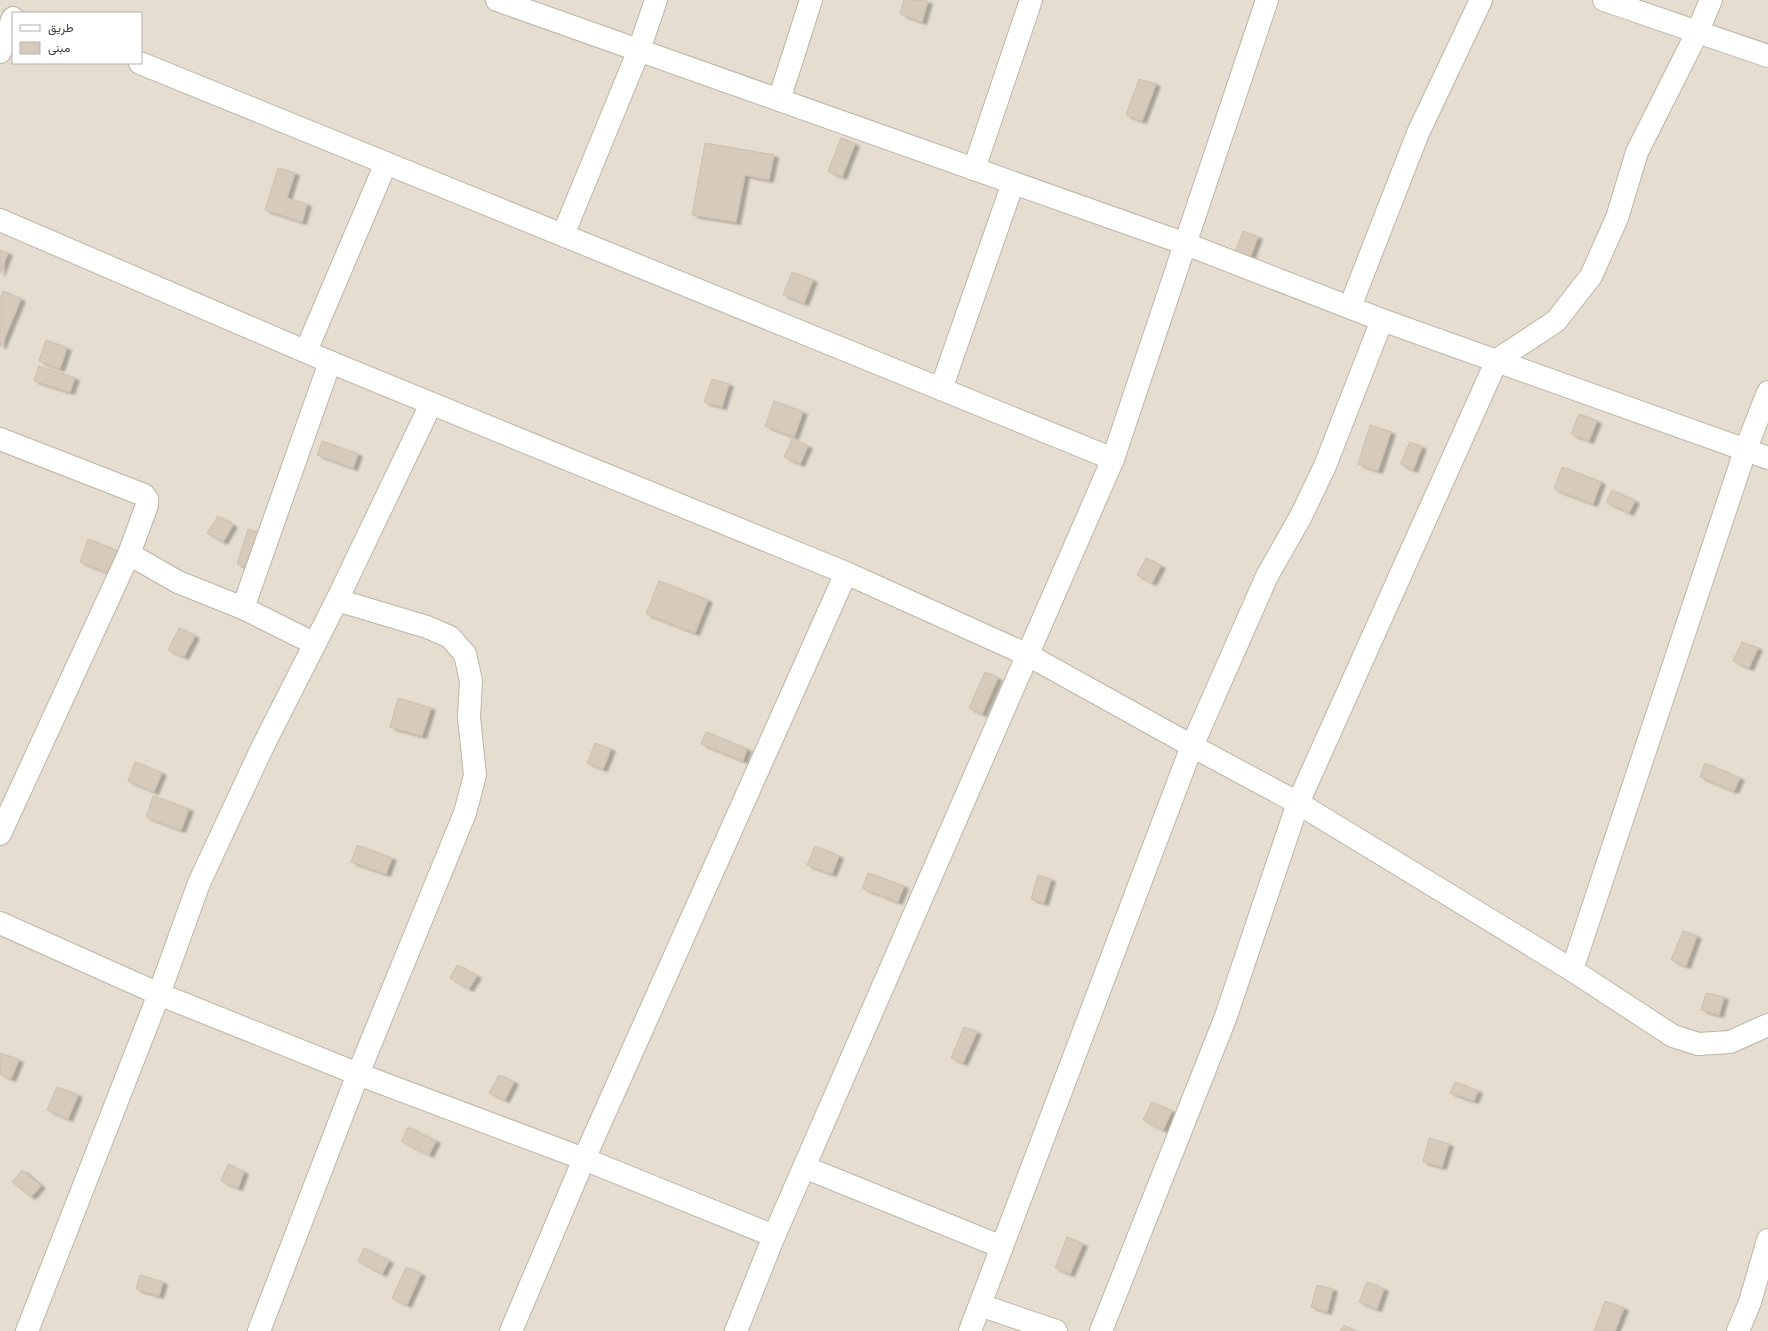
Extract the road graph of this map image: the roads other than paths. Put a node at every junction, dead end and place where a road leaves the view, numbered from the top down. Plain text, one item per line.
1 (497, 0) edge
2 (656, 0) edge
3 (811, 0) edge
4 (1031, 0) edge
5 (1267, 0) edge
6 (1481, 0) edge
7 (1604, 0) edge
8 (1711, 0) edge
9 (12, 21) edge
10 (1697, 33) junction
11 (639, 50) junction
12 (0, 52) edge
13 (1768, 56) edge
14 (142, 64) edge
15 (779, 100) junction
16 (386, 163) junction
17 (974, 169) junction
18 (1013, 183) junction
19 (0, 220) edge
20 (563, 235) junction
21 (1186, 244) junction
22 (1350, 307) junction
23 (1382, 320) junction
24 (306, 351) junction
25 (1497, 360) junction
26 (330, 362) junction
27 (941, 389) junction
28 (1768, 392) edge
29 (431, 404) junction
30 (0, 439) edge
31 (1746, 451) junction
32 (1768, 458) edge
33 (1113, 459) junction
34 (129, 554) junction
35 (846, 573) junction
36 (337, 600) junction
37 (243, 608) junction
38 (315, 644) junction
39 (1028, 655) junction
40 (1192, 746) junction
41 (1298, 803) junction
42 (0, 834) edge
43 (0, 924) edge
44 (1572, 970) junction
45 (159, 994) junction
46 (1768, 1025) edge
47 (358, 1074) junction
48 (584, 1159) junction
49 (804, 1167) junction
50 (774, 1236) junction
51 (1768, 1240) edge
52 (1002, 1247) junction
53 (980, 1305) junction
54 (27, 1331) edge
55 (259, 1331) edge
56 (511, 1331) edge
57 (736, 1331) edge
58 (970, 1331) edge
59 (1056, 1331) edge
60 (1101, 1331) edge
61 (1738, 1331) edge

1 - 11 street
2 - 11 street
3 - 15 street
4 - 17 street
5 - 21 street
6 - 22 street
7 - 10 street
8 - 10 street
9 - 12 street
10 - 13 street
10 - 25 street
11 - 15 street
11 - 20 street
14 - 16 street
15 - 17 street
16 - 20 street
16 - 24 street
17 - 18 street
18 - 21 street
18 - 27 street
19 - 24 street
20 - 27 street
21 - 22 street
21 - 33 street
22 - 23 street
23 - 25 street
23 - 40 street
24 - 26 street
25 - 31 street
25 - 41 street
26 - 29 street
26 - 37 street
27 - 33 street
28 - 31 street
29 - 35 street
29 - 36 street
30 - 34 street
31 - 32 street
31 - 44 street
33 - 39 street
34 - 37 street
34 - 42 street
35 - 39 street
35 - 48 street
36 - 38 street
36 - 47 street
37 - 38 street
38 - 45 street
39 - 40 street
39 - 49 street
40 - 41 street
40 - 52 street
41 - 44 street
41 - 60 street
43 - 45 street
44 - 46 street
45 - 47 street
45 - 54 street
47 - 48 street
47 - 55 street
48 - 50 street
48 - 56 street
49 - 50 street
49 - 52 street
50 - 57 street
51 - 61 street
52 - 53 street
53 - 58 street
53 - 59 street

